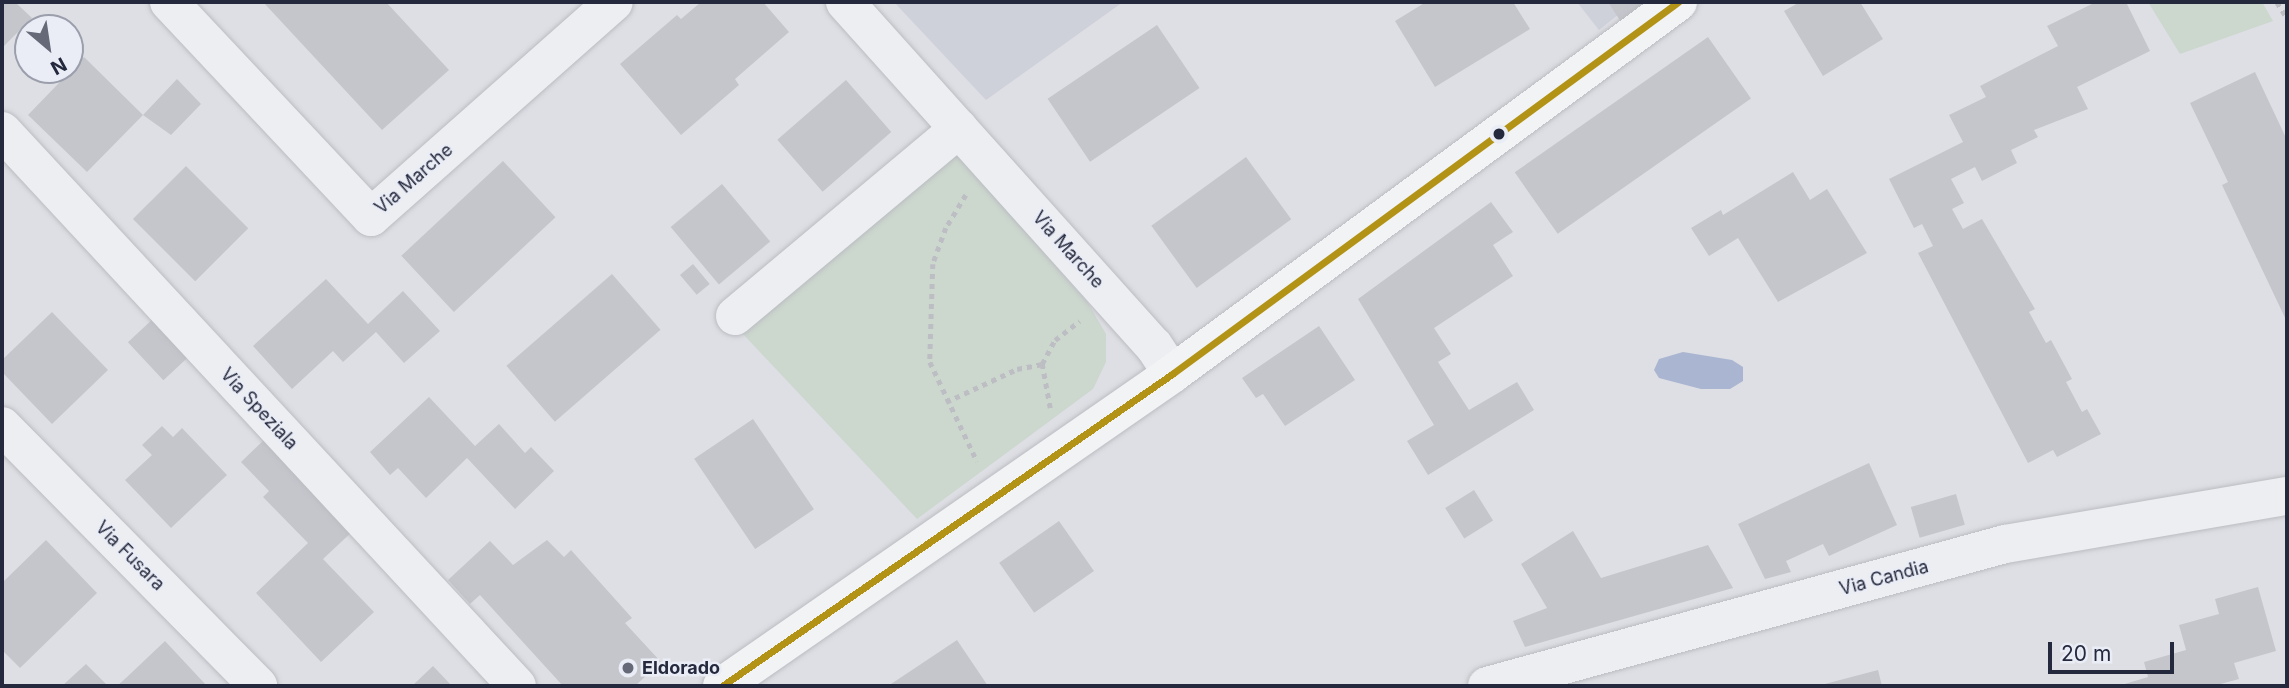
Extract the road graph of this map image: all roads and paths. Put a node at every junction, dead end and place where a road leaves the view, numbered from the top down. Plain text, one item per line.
1 (169, 2) edge
2 (614, 2) edge
3 (845, 2) edge
4 (1678, 2) edge
5 (2277, 2) edge
6 (2287, 18) edge
7 (960, 128) junction
8 (2, 131) edge
9 (994, 167) junction
10 (1110, 296) junction
11 (735, 316) dead end
12 (1042, 364) junction
13 (1172, 374) junction
14 (946, 402) junction
15 (2, 426) edge
16 (1066, 446) junction
17 (995, 496) junction
18 (2287, 496) edge
19 (258, 686) edge
20 (517, 686) edge
21 (722, 686) edge
22 (1486, 686) edge

1 - 2 street, Via Marche
3 - 7 street, Via Marche
4 - 13 main road
5 - 6 path
7 - 9 street, Via Marche
7 - 11 street
8 - 20 street, Via Speziala
9 - 10 street, Via Marche
9 - 14 path
10 - 12 path
10 - 13 street, Via Marche
12 - 14 path
12 - 16 path
13 - 16 main road
14 - 17 path
15 - 19 street, Via Fusara
16 - 17 main road
17 - 21 main road
18 - 22 street, Via Candia

